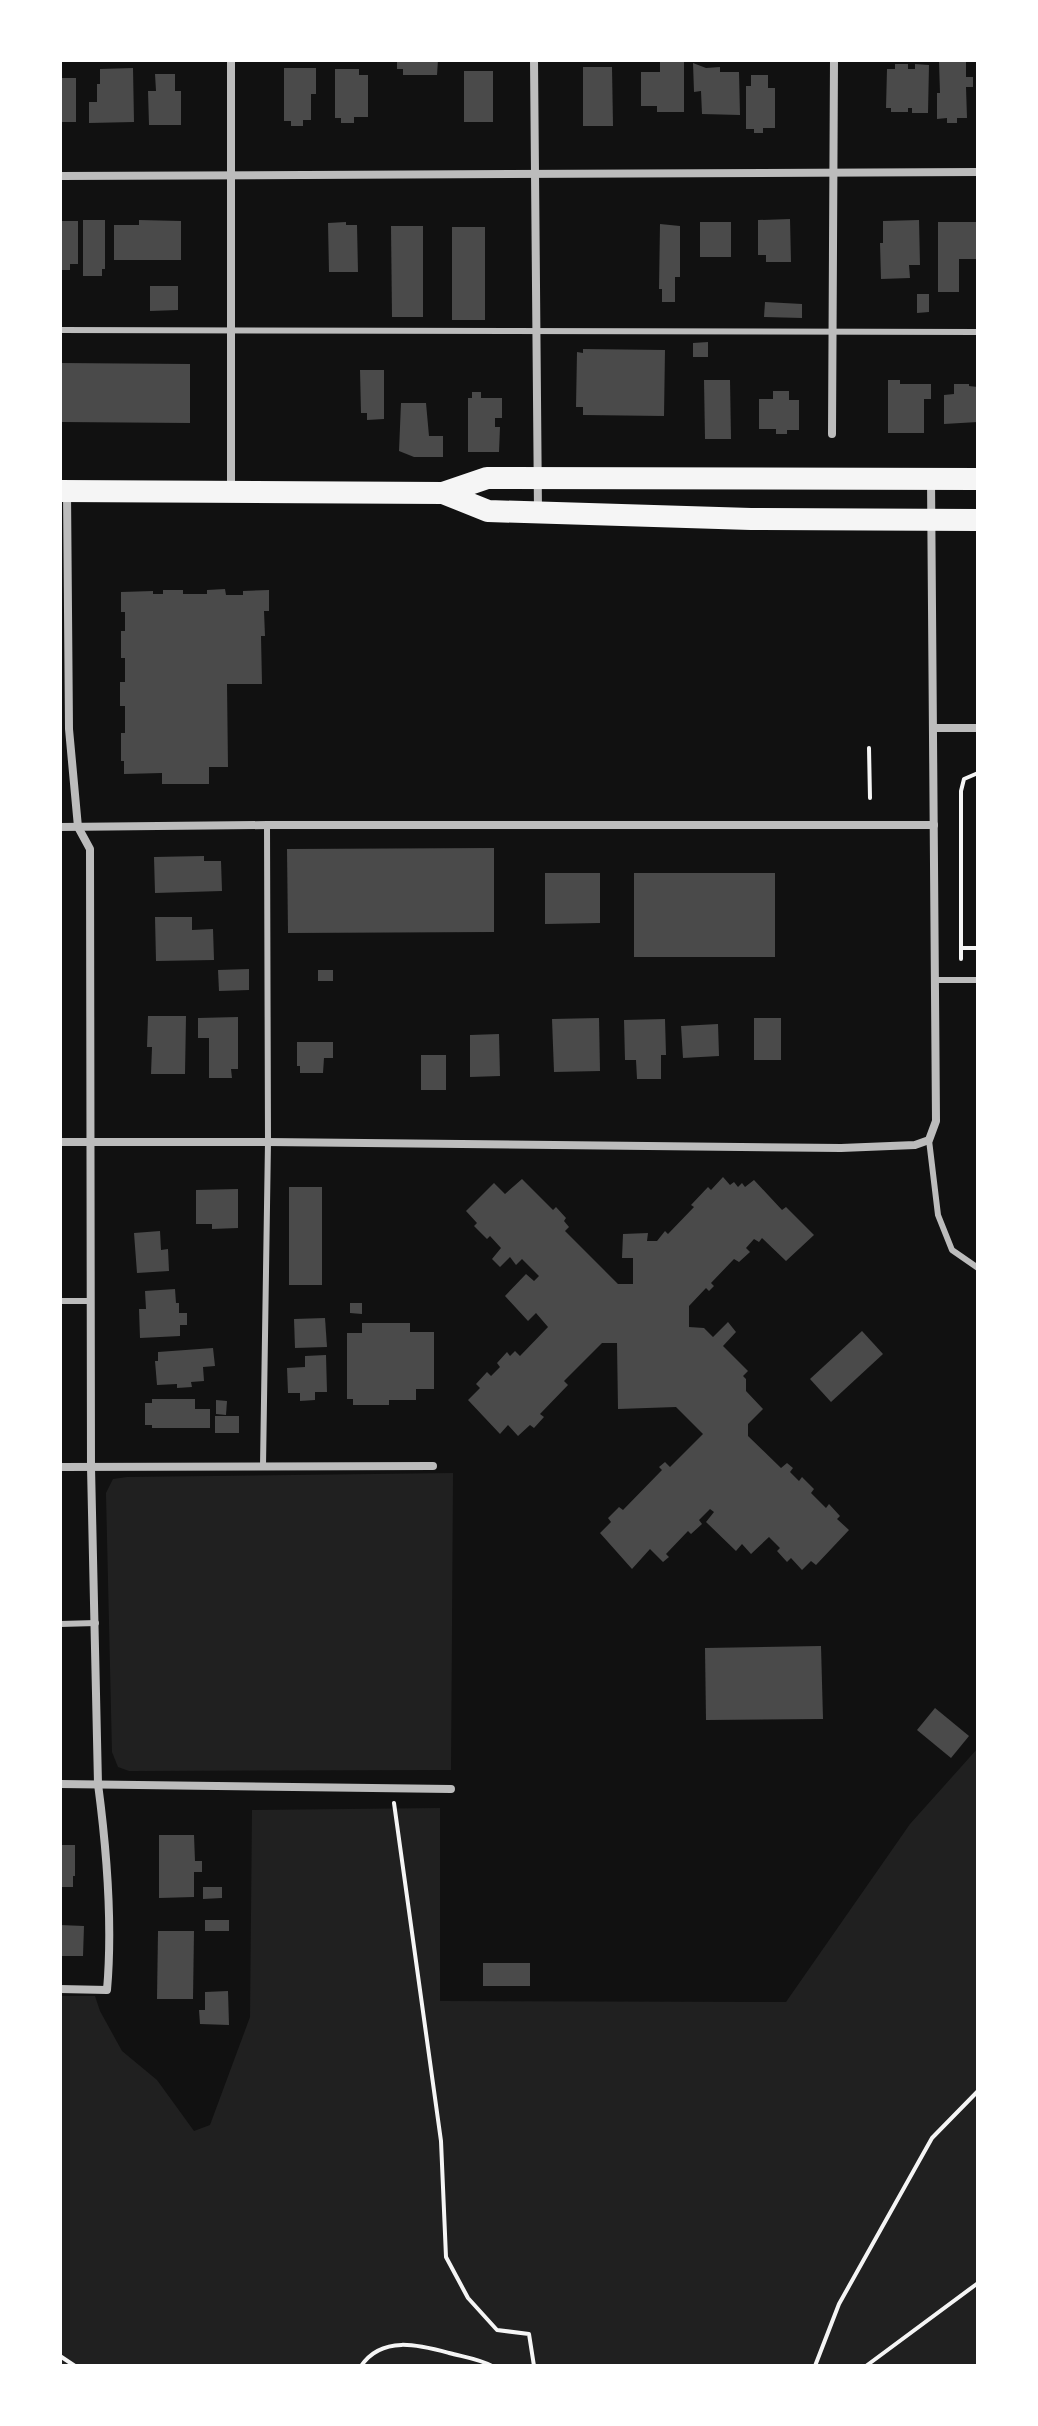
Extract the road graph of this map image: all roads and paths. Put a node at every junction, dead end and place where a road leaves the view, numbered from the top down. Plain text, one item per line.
1 (231, 60) edge
2 (534, 60) edge
3 (834, 60) edge
4 (834, 172) junction
5 (978, 172) edge
6 (535, 174) junction
7 (232, 175) junction
8 (60, 176) edge
9 (60, 330) edge
10 (232, 330) junction
11 (537, 331) junction
12 (833, 331) junction
13 (978, 332) edge
14 (832, 434) dead end
15 (538, 478) junction
16 (931, 479) junction
17 (978, 479) edge
18 (63, 491) edge
19 (231, 492) junction
20 (443, 493) junction
21 (538, 512) junction
22 (932, 520) junction
23 (978, 520) edge
24 (934, 728) junction
25 (978, 728) edge
26 (869, 748) dead end
27 (978, 773) edge
28 (870, 798) dead end
29 (267, 825) junction
30 (934, 825) junction
31 (60, 827) edge
32 (78, 827) junction
33 (961, 948) junction
34 (978, 948) edge
35 (961, 959) dead end
36 (935, 980) junction
37 (978, 980) edge
38 (929, 1140) junction
39 (60, 1142) edge
40 (92, 1142) junction
41 (268, 1142) junction
42 (978, 1268) edge
43 (60, 1301) edge
44 (90, 1301) junction
45 (263, 1466) junction
46 (433, 1466) dead end
47 (60, 1467) edge
48 (91, 1467) junction
49 (96, 1623) junction
50 (60, 1624) edge
51 (60, 1784) edge
52 (98, 1784) junction
53 (451, 1789) dead end
54 (393, 1801) dead end
55 (60, 1989) edge
56 (978, 2091) edge
57 (978, 2283) edge
58 (60, 2356) edge
59 (75, 2366) edge
60 (361, 2366) edge
61 (492, 2366) edge
62 (534, 2366) edge
63 (815, 2366) edge
64 (866, 2366) edge

1 - 7 street
2 - 6 street
3 - 4 street
4 - 5 street
4 - 6 street
4 - 12 street
6 - 7 street
6 - 11 street
7 - 8 street
7 - 10 street
9 - 10 lane
10 - 11 lane
10 - 19 street
11 - 12 lane
11 - 15 street
12 - 13 lane
12 - 14 street
15 - 16 highway
15 - 20 highway
15 - 21 street
16 - 17 highway
16 - 22 street
18 - 19 highway
18 - 32 street
19 - 20 highway
20 - 21 highway
21 - 22 highway
22 - 23 highway
22 - 24 street
24 - 25 street
24 - 30 street
26 - 28 path
27 - 33 path
29 - 30 street
29 - 32 street
29 - 41 lane
30 - 36 street
31 - 32 street
32 - 40 street
33 - 34 path
33 - 35 path
36 - 37 lane
36 - 38 street
38 - 41 street
38 - 42 lane
39 - 40 street
40 - 41 street
40 - 44 street
41 - 45 lane
43 - 44 lane
44 - 48 street
45 - 46 street
45 - 48 street
47 - 48 street
48 - 49 street
49 - 50 lane
49 - 52 street
51 - 52 street
52 - 53 street
52 - 55 street
54 - 62 path
56 - 63 path
57 - 64 path
58 - 59 path
60 - 61 path

